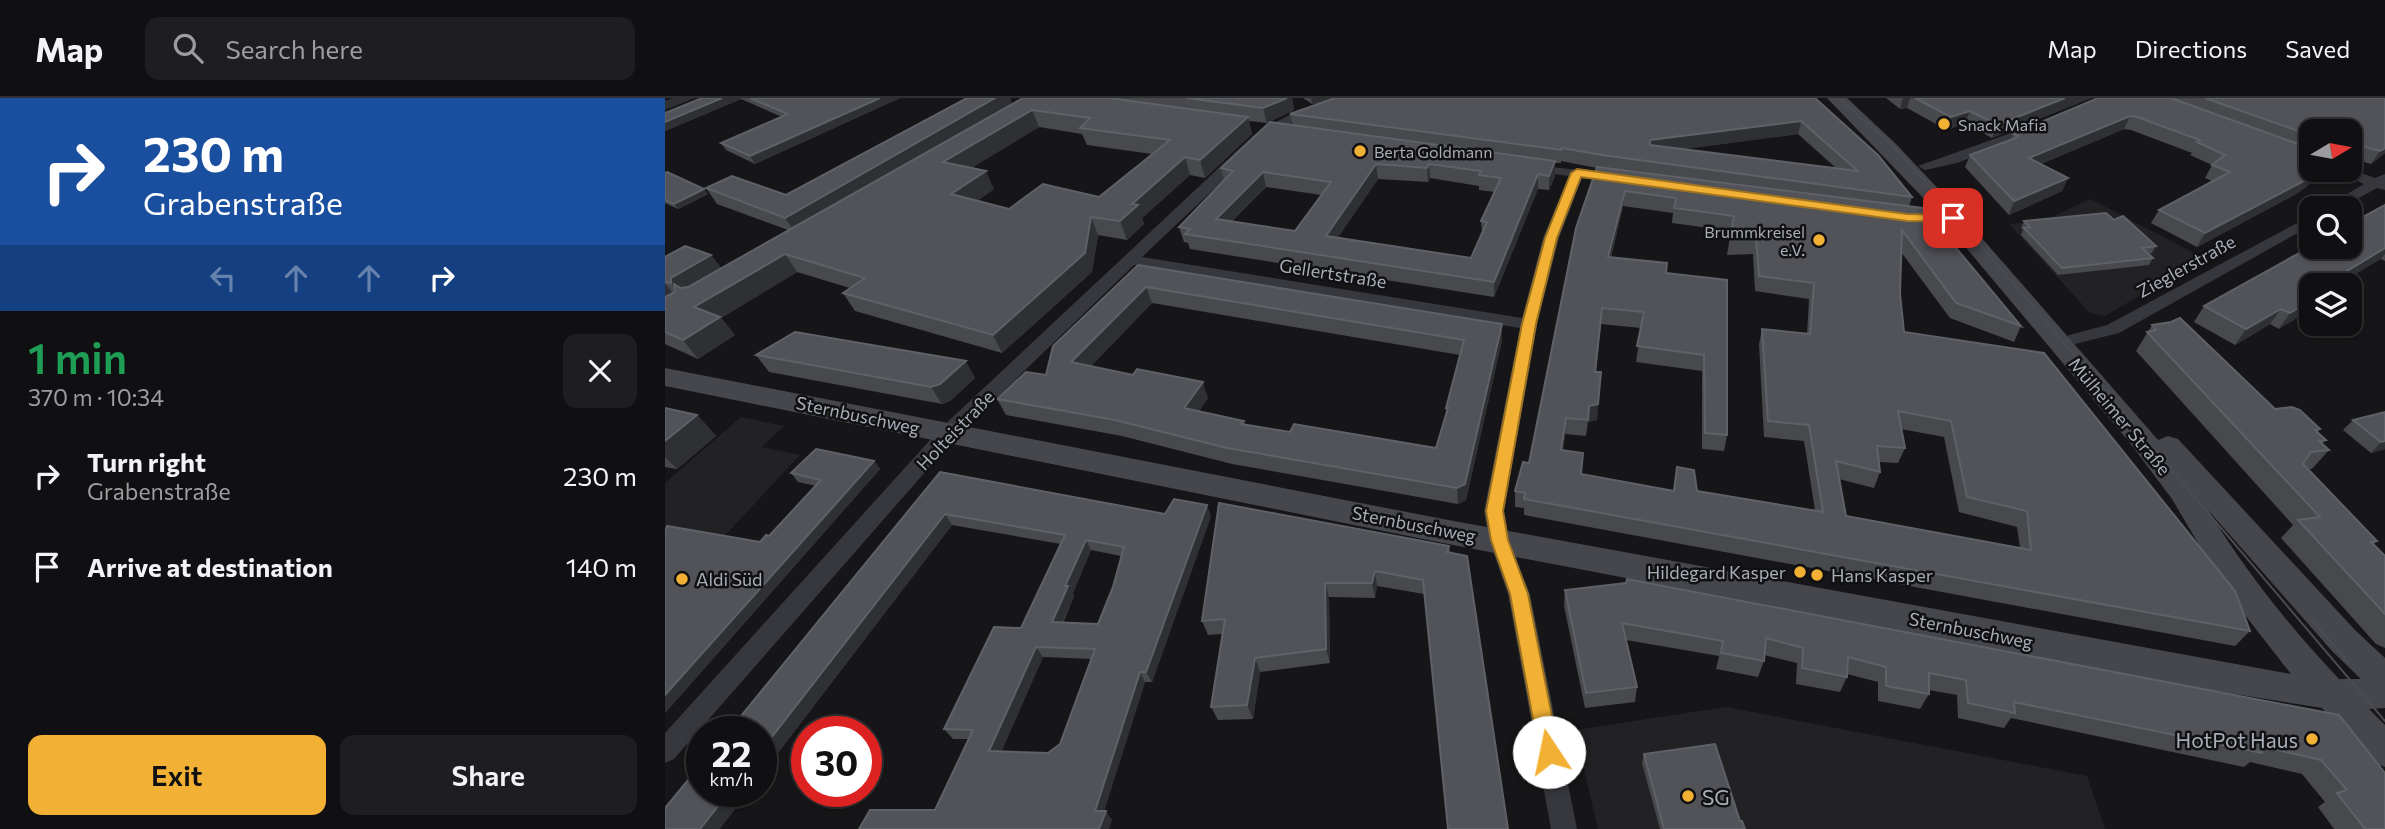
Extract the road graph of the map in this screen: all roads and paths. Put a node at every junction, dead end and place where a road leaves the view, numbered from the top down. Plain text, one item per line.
1 (1359, 98) edge
2 (1836, 98) edge
3 (1851, 98) edge
4 (2049, 122) edge
5 (1260, 130) junction
6 (1294, 134) edge
7 (1509, 164) edge
8 (1925, 166) junction
9 (1577, 173) junction
10 (2363, 177) edge
11 (1632, 180) edge
12 (2382, 183) edge
13 (2355, 196) edge
14 (1895, 216) edge
15 (1961, 218) junction
16 (2299, 226) edge
17 (1130, 260) junction
18 (1529, 324) junction
19 (2075, 340) junction
20 (665, 377) edge
21 (947, 434) junction
22 (1499, 540) junction
23 (2385, 680) edge
24 (2331, 692) junction
25 (2385, 693) edge
26 (2385, 750) edge
27 (665, 751) edge
28 (1564, 829) edge

1 - 5 street, Holteistraße
2 - 15 main road, Mülheimer Straße
3 - 8 main road, Mülheimer Straße
4 - 8 street
5 - 6 street
5 - 17 street, Holteistraße
7 - 9 street
8 - 15 main road, Mülheimer Straße
9 - 11 street
9 - 18 street
10 - 12 street
12 - 13 street
14 - 15 street
15 - 19 main road, Mülheimer Straße
15 - 24 main road, Mülheimer Straße
16 - 19 street, Zieglerstraße
17 - 18 street, Gellertstraße
17 - 21 street, Holteistraße
18 - 22 street
19 - 23 main road, Mülheimer Straße
20 - 21 main road, Sternbuschweg
21 - 22 main road, Sternbuschweg
21 - 27 street, Holteistraße
22 - 24 main road, Sternbuschweg
22 - 28 street
24 - 25 main road, Sternbuschweg
24 - 26 main road, Mülheimer Straße

